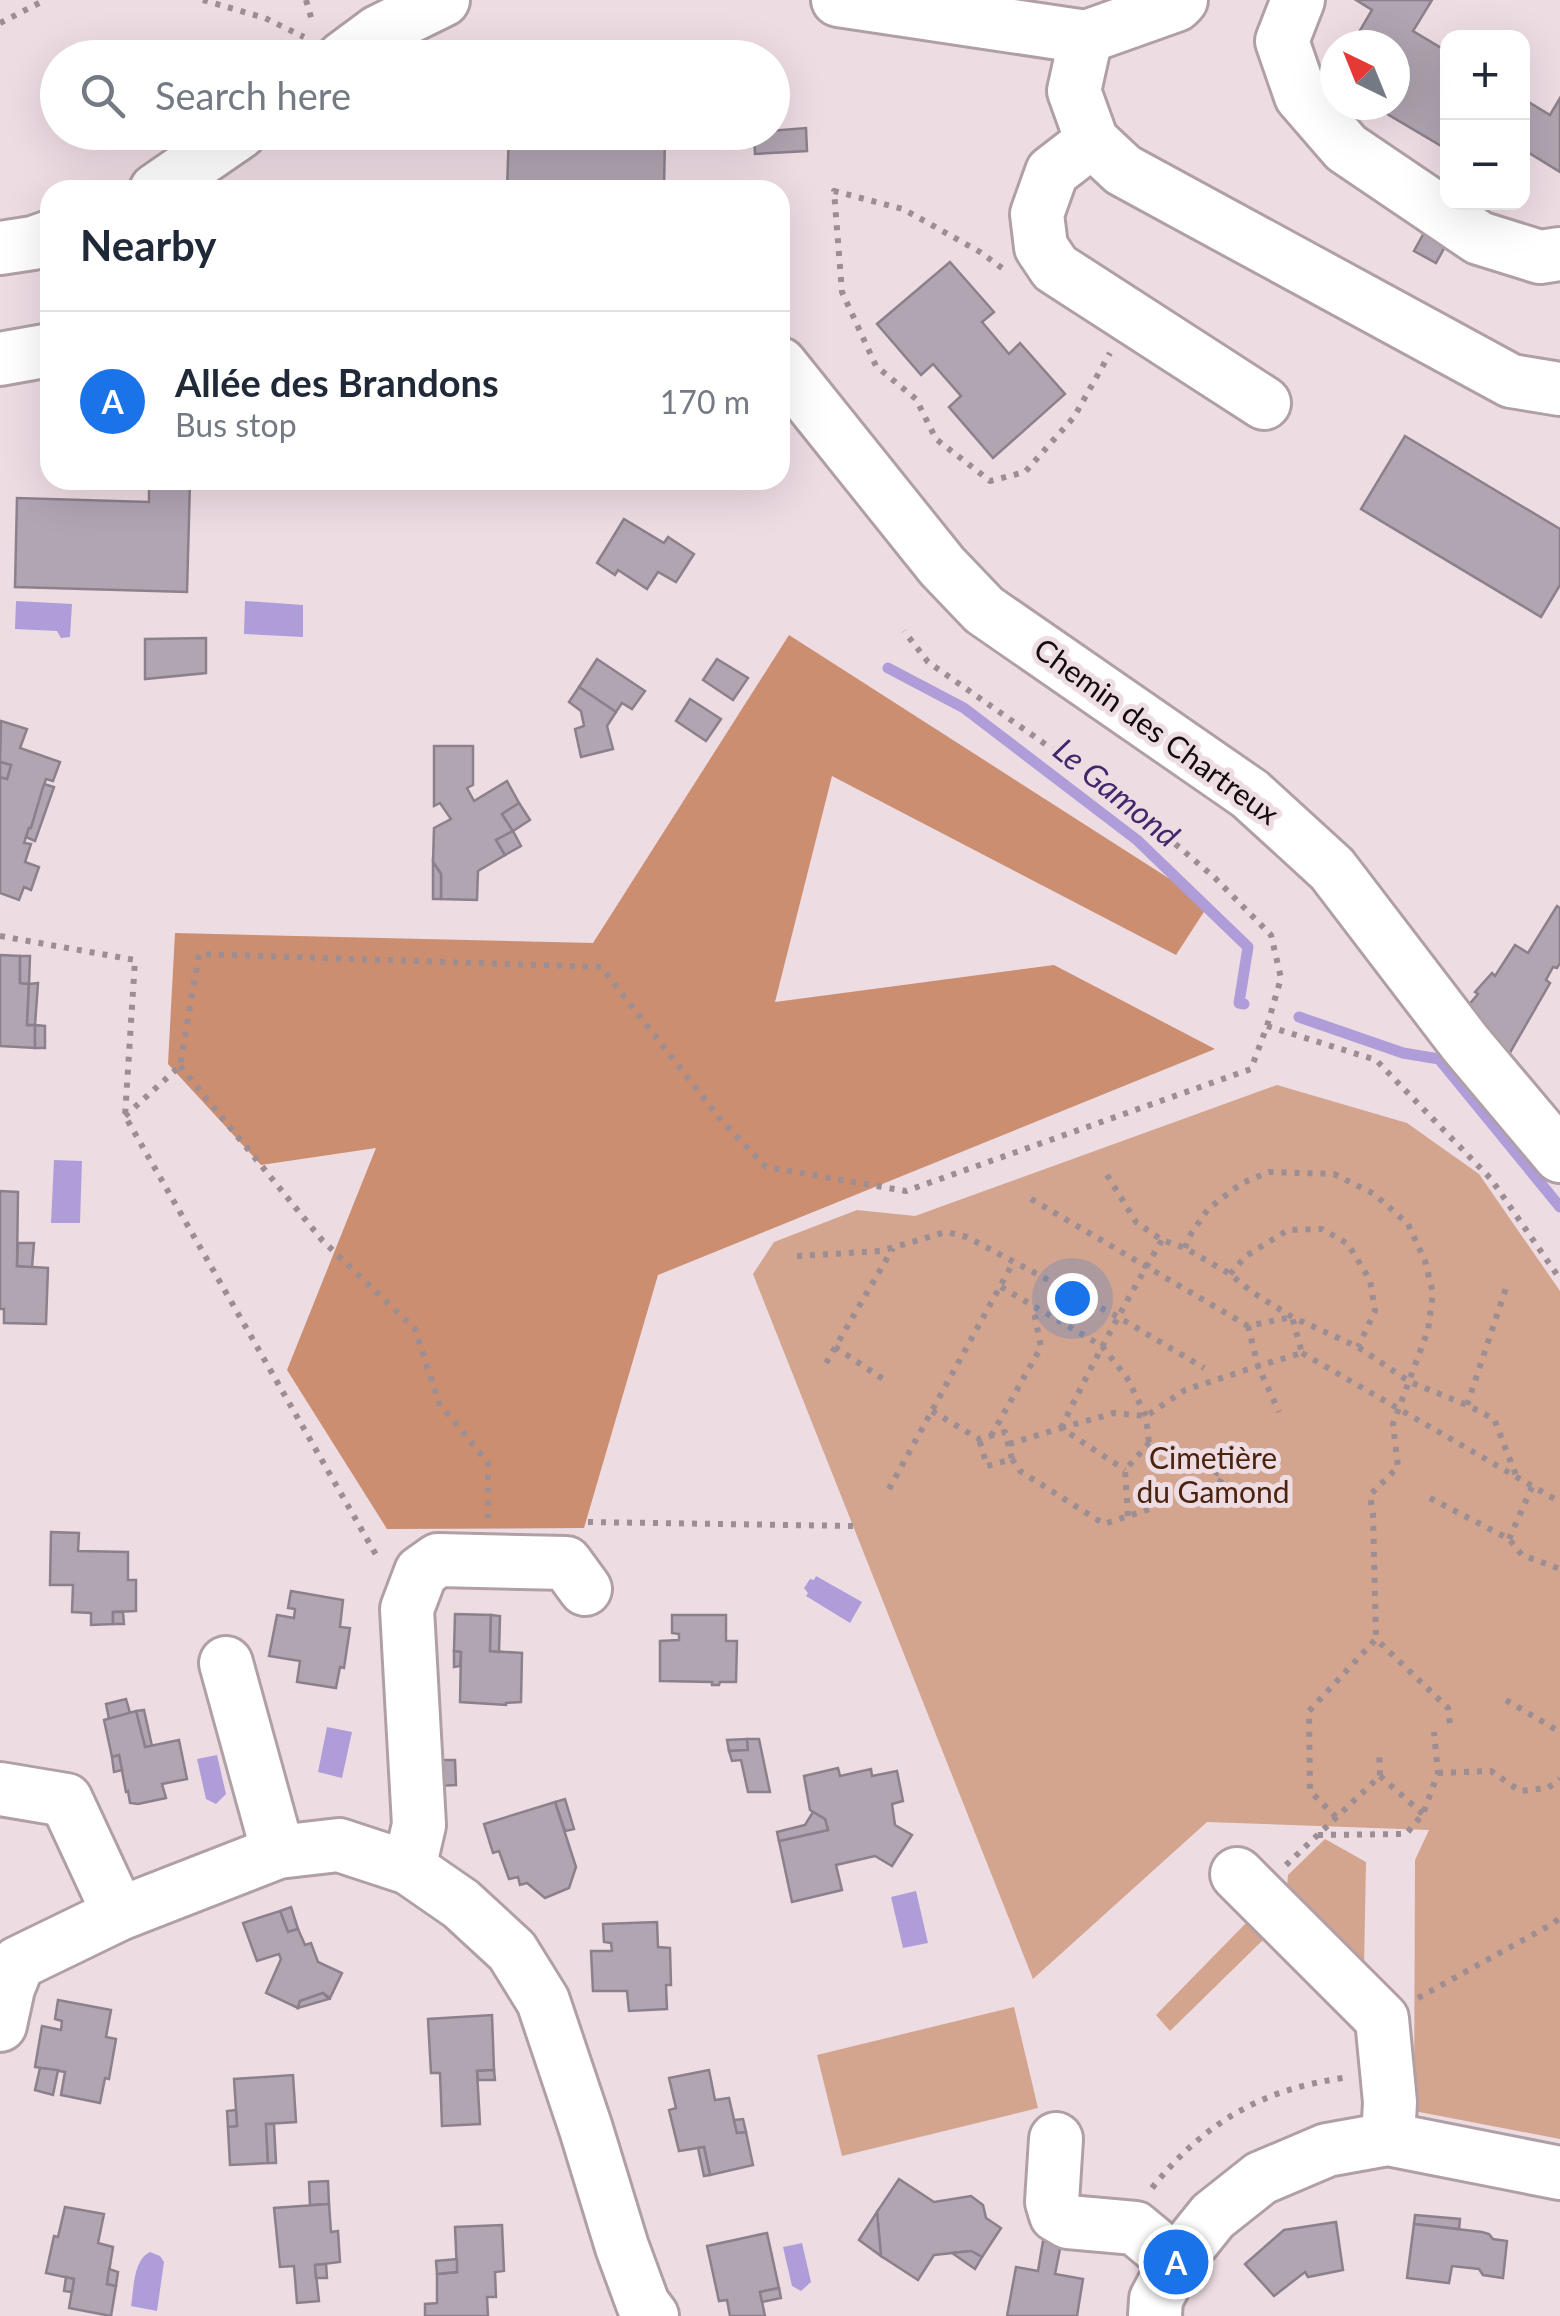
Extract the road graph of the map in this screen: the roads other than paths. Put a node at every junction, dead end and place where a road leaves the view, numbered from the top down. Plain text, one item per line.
1 (442, 0) edge
2 (838, 0) edge
3 (1181, 0) edge
4 (1298, 0) edge
5 (1086, 37) junction
6 (351, 40) edge
7 (1092, 141) junction
8 (214, 150) edge
9 (170, 180) edge
10 (40, 242) edge
11 (0, 248) edge
12 (1560, 254) edge
13 (40, 352) edge
14 (0, 359) edge
15 (790, 376) edge
16 (1560, 389) edge
17 (1264, 403) dead end
18 (1560, 1156) edge
19 (584, 1589) dead end
20 (226, 1662) dead end
21 (0, 1788) edge
22 (278, 1852) junction
23 (409, 1868) junction
24 (1246, 1884) road end
25 (119, 1914) junction
26 (0, 2025) edge
27 (1056, 2139) dead end
28 (1388, 2139) junction
29 (1560, 2173) edge
30 (1176, 2262) junction
31 (652, 2316) edge
32 (1154, 2316) edge

1 - 6 street
2 - 5 street
3 - 5 street
4 - 12 street
5 - 7 street
7 - 16 street
7 - 17 street
8 - 9 street
10 - 11 street
13 - 14 street
15 - 18 street, Chemin des Chartreux
19 - 23 street
20 - 22 street
21 - 25 street
22 - 23 street
22 - 25 street
23 - 31 street
24 - 28 street
25 - 26 street
27 - 30 street
28 - 29 street
28 - 30 street
30 - 32 street

